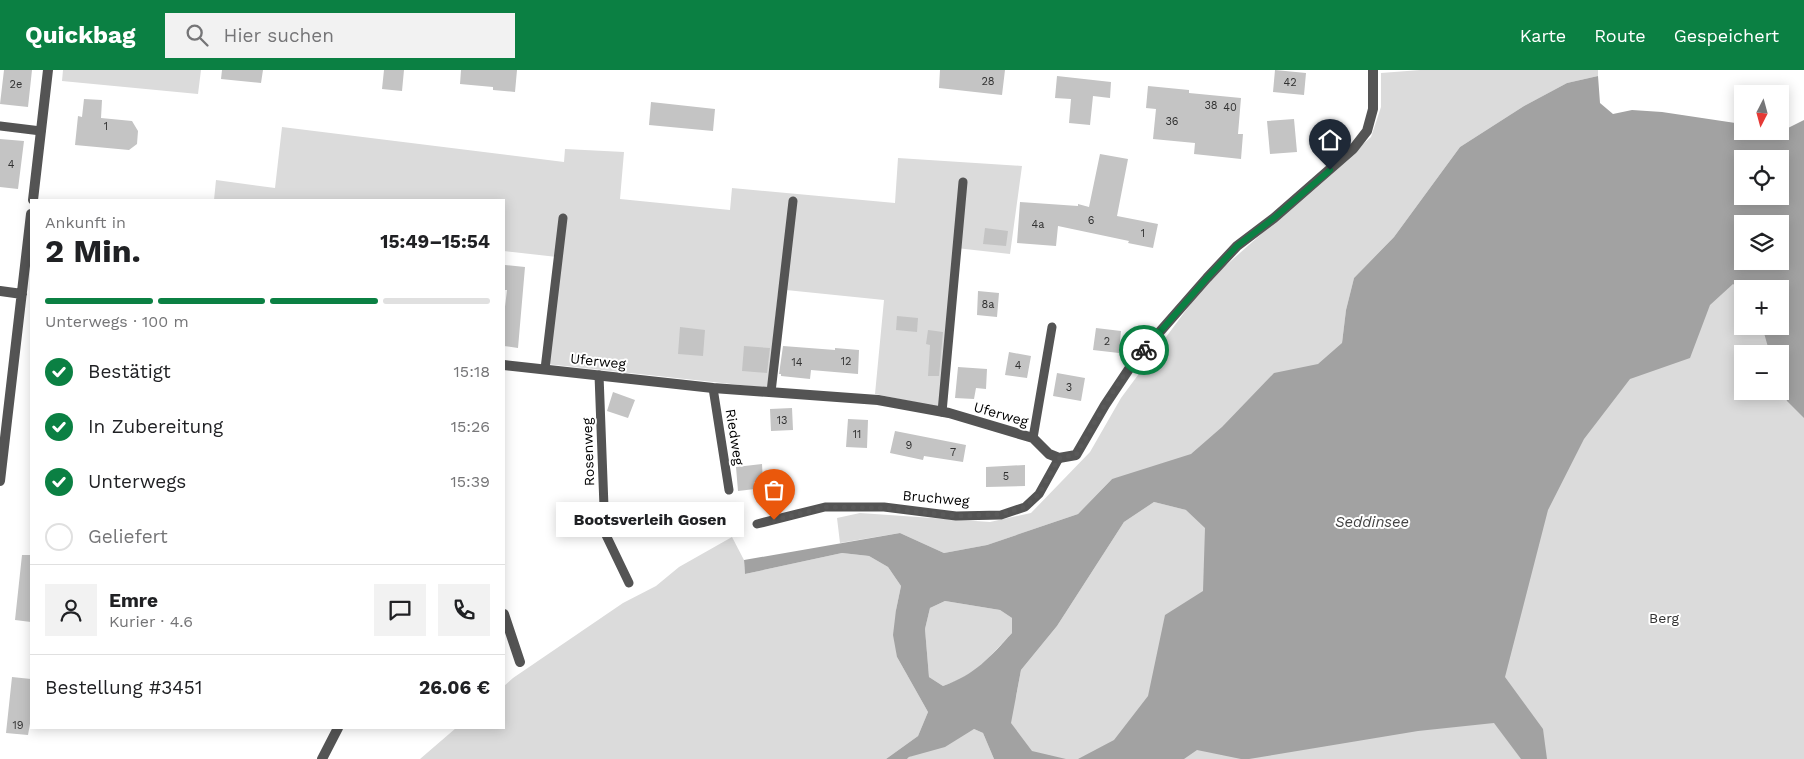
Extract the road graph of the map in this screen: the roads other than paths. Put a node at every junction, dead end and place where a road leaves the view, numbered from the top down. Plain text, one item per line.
1 (48, 70) edge
2 (1373, 70) edge
3 (0, 126) edge
4 (41, 131) junction
5 (963, 182) dead end
6 (33, 199) edge
7 (793, 201) dead end
8 (563, 218) dead end
9 (30, 228) edge
10 (0, 291) edge
11 (25, 297) edge
12 (1052, 327) dead end
13 (505, 365) edge
14 (545, 369) junction
15 (599, 375) junction
16 (712, 388) junction
17 (771, 392) junction
18 (942, 412) junction
19 (1033, 438) junction
20 (1059, 458) junction
21 (0, 481) edge
22 (729, 490) dead end
23 (757, 524) dead end
24 (629, 583) dead end
25 (505, 617) edge
26 (520, 662) dead end
27 (337, 729) edge
28 (322, 759) edge

1 - 4 street
2 - 20 street
3 - 4 lane
4 - 6 street
5 - 18 lane
7 - 17 lane
8 - 14 lane
9 - 11 street
10 - 11 street
11 - 21 street
12 - 19 lane
13 - 14 street, Uferweg
14 - 15 street, Uferweg
15 - 16 street, Uferweg
15 - 24 lane, Rosenweg
16 - 17 street, Uferweg
16 - 22 lane, Riedweg
17 - 18 street, Uferweg
18 - 19 street, Uferweg
19 - 20 street, Uferweg
20 - 23 lane, Bruchweg
25 - 26 street
27 - 28 street

